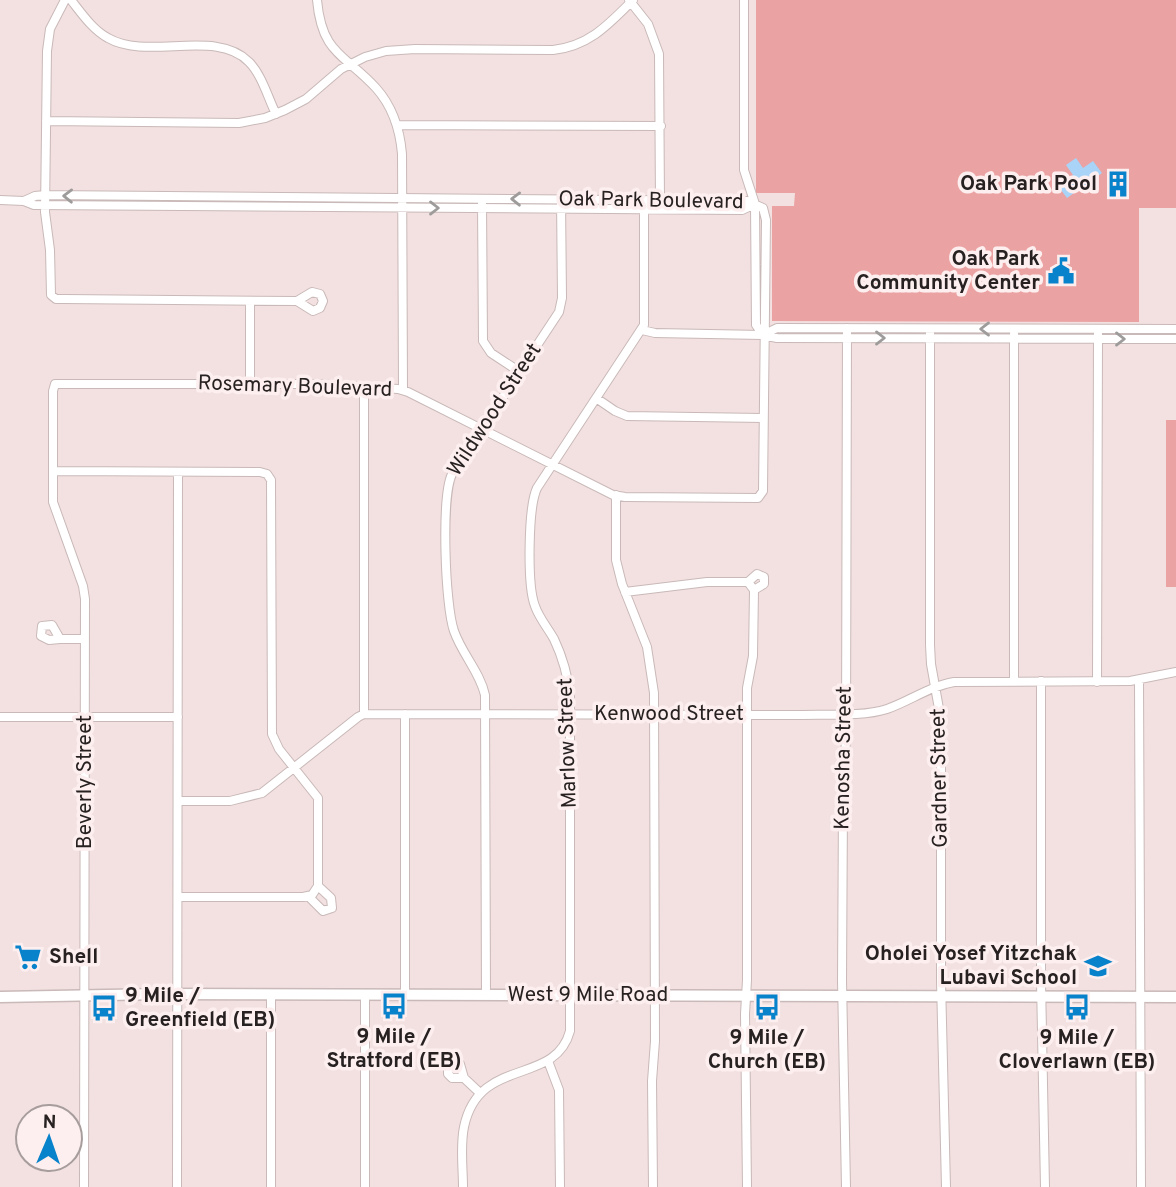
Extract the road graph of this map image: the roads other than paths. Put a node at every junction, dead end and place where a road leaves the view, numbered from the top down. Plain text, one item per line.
1 (65, 0) edge
2 (71, 0) edge
3 (317, 0) edge
4 (744, 0) edge
5 (631, 1) edge
6 (349, 65) junction
7 (276, 114) junction
8 (46, 121) junction
9 (397, 125) junction
10 (661, 126) junction
11 (0, 200) edge
12 (45, 200) junction
13 (644, 200) junction
14 (660, 200) junction
15 (403, 203) junction
16 (482, 203) junction
17 (561, 204) junction
18 (755, 204) junction
19 (644, 210) junction
20 (660, 210) junction
21 (756, 251) junction
22 (766, 251) junction
23 (756, 289) junction
24 (766, 289) junction
25 (250, 301) junction
26 (297, 301) dead end
27 (930, 328) junction
28 (1064, 328) junction
29 (1098, 329) junction
30 (1176, 329) edge
31 (642, 330) junction
32 (847, 333) junction
33 (1014, 334) junction
34 (763, 335) junction
35 (930, 338) junction
36 (1064, 339) junction
37 (1098, 339) junction
38 (1176, 339) edge
39 (520, 372) junction
40 (55, 384) joint
41 (250, 384) junction
42 (364, 388) junction
43 (403, 390) junction
44 (596, 398) junction
45 (763, 418) junction
46 (482, 429) junction
47 (552, 464) junction
48 (53, 471) junction
49 (178, 472) junction
50 (616, 495) junction
51 (748, 582) junction
52 (754, 590) junction
53 (625, 593) junction
54 (60, 639) dead end
55 (85, 639) junction
56 (1176, 672) edge
57 (1014, 681) junction
58 (1041, 681) junction
59 (1097, 681) junction
60 (1139, 681) junction
61 (936, 687) junction
62 (846, 713) junction
63 (365, 714) junction
64 (405, 714) junction
65 (486, 714) junction
66 (570, 714) junction
67 (655, 714) junction
68 (747, 714) junction
69 (0, 717) edge
70 (85, 717) junction
71 (178, 717) junction
72 (295, 769) junction
73 (178, 801) junction
74 (318, 886) junction
75 (178, 897) junction
76 (308, 897) junction
77 (85, 994) junction
78 (178, 994) junction
79 (271, 995) junction
80 (365, 995) junction
81 (405, 995) junction
82 (486, 995) junction
83 (571, 995) junction
84 (655, 995) junction
85 (747, 995) junction
86 (844, 995) junction
87 (0, 996) edge
88 (943, 996) junction
89 (1042, 996) junction
90 (1139, 997) junction
91 (1176, 997) edge
92 (548, 1061) junction
93 (464, 1078) dead end
94 (480, 1093) junction
95 (84, 1187) edge
96 (177, 1187) edge
97 (271, 1187) edge
98 (365, 1187) edge
99 (463, 1187) edge
100 (560, 1187) edge
101 (653, 1187) edge
102 (747, 1187) edge
103 (846, 1187) edge
104 (946, 1187) edge
105 (1045, 1187) edge
106 (1141, 1187) edge

1 - 8 street
2 - 7 street
3 - 6 street
4 - 18 street
5 - 6 street
5 - 10 street
6 - 7 street
6 - 9 street
7 - 8 street
8 - 12 street
9 - 10 street
9 - 15 street
10 - 14 street
11 - 12 street, Oak Park Boulevard
12 - 15 street, Oak Park Boulevard
12 - 25 street
13 - 14 street, Oak Park Boulevard
13 - 17 street, Oak Park Boulevard
13 - 19 street, Marlow Street
14 - 18 street, Oak Park Boulevard
14 - 20 street
15 - 16 street, Oak Park Boulevard
15 - 43 street
16 - 17 street, Oak Park Boulevard
16 - 39 street
17 - 19 street, Oak Park Boulevard
17 - 39 street, Wildwood Street
18 - 20 street, Oak Park Boulevard
18 - 21 street
18 - 22 street
19 - 20 street, Oak Park Boulevard
19 - 31 street, Marlow Street
21 - 22 street
21 - 23 street
22 - 24 street
23 - 24 street
23 - 34 street
24 - 34 street
25 - 26 street
25 - 41 street
27 - 32 street
33 -> 27 street
27 - 35 street, Gardner Street
28 - 29 street
28 - 33 street
28 - 36 street
29 - 30 street
29 - 37 street
31 - 34 street
31 - 44 street, Marlow Street
32 - 34 street
32 -> 35 street
32 - 62 street, Kenosha Street
33 - 35 street
33 - 36 street
33 - 57 street
34 - 45 street
35 - 61 street, Gardner Street
36 - 37 street
37 -> 38 street
37 - 59 street
39 - 46 street, Wildwood Street
40 - 41 street, Rosemary Boulevard
40 - 48 street, Beverly Street
41 - 42 street, Rosemary Boulevard
42 - 43 street, Rosemary Boulevard
42 - 63 street
43 - 46 street, Rosemary Boulevard
44 - 45 street
44 - 47 street, Marlow Street
45 - 50 street, Rosemary Boulevard
46 - 47 street, Rosemary Boulevard
46 - 65 street, Wildwood Street
47 - 50 street, Rosemary Boulevard
47 - 66 street, Marlow Street
48 - 49 street
48 - 55 street, Beverly Street
49 - 71 street
49 - 72 street
50 - 53 street
51 - 52 street
51 - 52 street
51 - 53 street
52 - 68 street
53 - 67 street
54 - 55 street
55 - 70 street, Beverly Street
56 - 60 street
57 - 58 street, Kenwood Street
57 - 61 street, Kenwood Street
58 - 59 street, Kenwood Street
58 - 89 street
59 - 60 street, Kenwood Street
60 - 90 street
61 - 62 street, Kenwood Street
61 - 88 street, Gardner Street
62 - 68 street, Kenwood Street
62 - 86 street, Kenosha Street
63 - 64 street, Kenwood Street
63 - 72 street
64 - 65 street, Kenwood Street
64 - 81 street
65 - 66 street, Kenwood Street
65 - 82 street, Wildwood Street
66 - 67 street, Kenwood Street
66 - 83 street, Marlow Street
67 - 68 street, Kenwood Street
67 - 84 street
68 - 85 street
69 - 70 street
70 - 71 street
70 - 77 street, Beverly Street
71 - 73 street
72 - 73 street
72 - 74 street
73 - 75 street
74 - 76 street
74 - 76 street
75 - 76 street
75 - 78 street
77 - 78 main road, West 9 Mile Road
77 - 87 main road, West 9 Mile Road
77 - 95 street, Beverly Street
78 - 79 main road, West 9 Mile Road
78 - 96 street
79 - 80 main road, West 9 Mile Road
79 - 97 street
80 - 81 main road, West 9 Mile Road
80 - 98 street
81 - 82 main road, West 9 Mile Road
82 - 83 main road, West 9 Mile Road
83 - 84 main road, West 9 Mile Road
83 - 92 street, Marlow Street
84 - 85 main road, West 9 Mile Road
84 - 101 street
85 - 86 main road, West 9 Mile Road
85 - 102 street
86 - 88 main road, West 9 Mile Road
86 - 103 street, Kenosha Street
88 - 89 main road, West 9 Mile Road
88 - 104 street, Gardner Street
89 - 90 main road, West 9 Mile Road
89 - 105 street
90 - 91 main road, West 9 Mile Road
90 - 106 street
92 - 94 street
92 - 100 street
93 - 94 street
94 - 99 street

